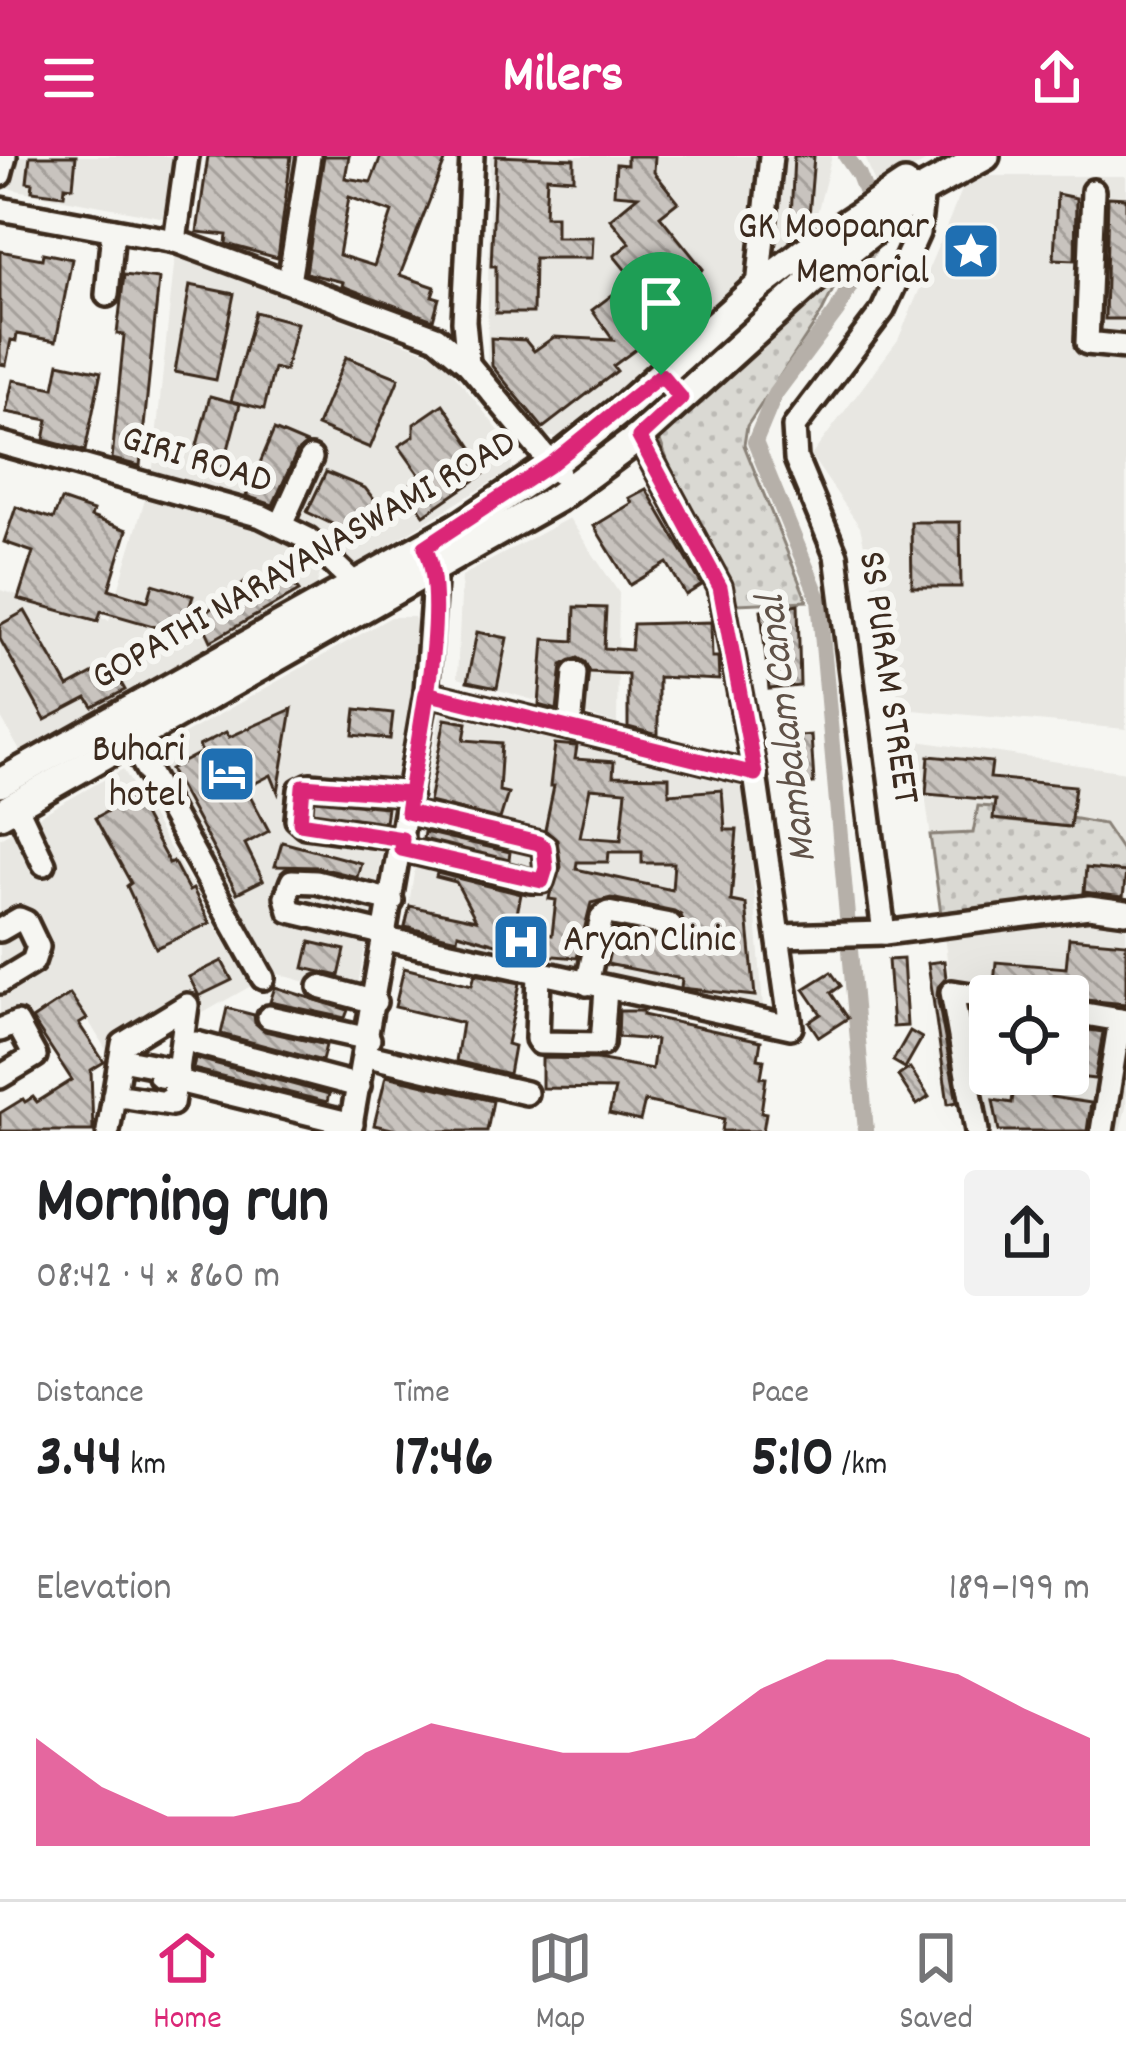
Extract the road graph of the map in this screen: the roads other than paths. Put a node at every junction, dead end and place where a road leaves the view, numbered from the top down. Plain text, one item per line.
1 (5, 156) edge
2 (187, 156) edge
3 (309, 156) edge
4 (472, 156) edge
5 (771, 156) edge
6 (949, 156) edge
7 (985, 156) edge
8 (0, 175) edge
9 (923, 190) junction
10 (1093, 191) dead end
11 (893, 203) junction
12 (0, 209) edge
13 (113, 230) junction
14 (175, 241) junction
15 (811, 264) junction
16 (289, 282) junction
17 (758, 287) junction
18 (107, 295) dead end
19 (1126, 347) edge
20 (468, 364) junction
21 (661, 375) junction
22 (681, 398) junction
23 (639, 437) junction
24 (0, 443) edge
25 (311, 458) dead end
26 (551, 464) junction
27 (571, 488) junction
28 (281, 525) junction
29 (430, 557) junction
30 (354, 583) junction
31 (575, 673) dead end
32 (426, 693) junction
33 (570, 728) junction
34 (130, 739) junction
35 (755, 774) junction
36 (5, 801) edge
37 (408, 803) junction
38 (402, 844) junction
39 (44, 864) dead end
40 (392, 901) junction
41 (1126, 912) edge
42 (670, 925) dead end
43 (0, 930) edge
44 (861, 933) junction
45 (780, 936) junction
46 (386, 937) junction
47 (538, 974) junction
48 (263, 977) dead end
49 (0, 982) edge
50 (596, 986) junction
51 (320, 987) dead end
52 (969, 995) edge
53 (375, 1002) junction
54 (1089, 1014) edge
55 (269, 1017) dead end
56 (1123, 1020) edge
57 (0, 1030) edge
58 (196, 1043) dead end
59 (366, 1047) junction
60 (0, 1077) edge
61 (186, 1082) dead end
62 (359, 1086) junction
63 (969, 1090) edge
64 (526, 1093) dead end
65 (114, 1094) junction
66 (970, 1095) edge
67 (351, 1127) edge
68 (109, 1130) edge
69 (120, 1131) edge
70 (976, 1131) edge
71 (1102, 1131) edge

1 - 8 street
2 - 14 street
3 - 16 street
4 - 20 street
5 - 17 street
6 - 11 main road
7 - 9 main road
9 - 11 main road
9 - 44 street, SS PURAM STREET
10 - 19 street
11 - 15 main road
11 - 15 main road
12 - 13 street
13 - 14 street
13 - 18 street
14 - 16 street
15 - 17 main road, GOPATHI NARAYANASWAMI ROAD
15 - 22 main road, GOPATHI NARAYANASWAMI ROAD
16 - 20 street
17 - 21 main road, GOPATHI NARAYANASWAMI ROAD
20 - 26 street
21 - 22 main road
21 - 26 main road, GOPATHI NARAYANASWAMI ROAD
22 - 23 main road, GOPATHI NARAYANASWAMI ROAD
23 - 27 main road, GOPATHI NARAYANASWAMI ROAD
23 - 35 street
24 - 28 street, GIRI ROAD
25 - 28 street
26 - 27 street
26 - 29 main road, GOPATHI NARAYANASWAMI ROAD
27 - 29 main road, GOPATHI NARAYANASWAMI ROAD
28 - 30 street, GIRI ROAD
29 - 30 main road, GOPATHI NARAYANASWAMI ROAD
29 - 32 street
29 - 34 main road, GOPATHI NARAYANASWAMI ROAD
30 - 36 main road, GOPATHI NARAYANASWAMI ROAD
31 - 33 street
32 - 33 street
32 - 37 street
33 - 35 street
34 - 36 main road, GOPATHI NARAYANASWAMI ROAD
34 - 48 street
35 - 45 street
36 - 39 street
37 - 38 street
37 - 38 street
37 - 38 street
38 - 40 street
40 - 46 street
40 - 46 street
41 - 44 street
42 - 50 street
43 - 49 street
44 - 45 street
45 - 50 street
46 - 47 street
46 - 53 street
47 - 50 street
47 - 50 street
51 - 53 street
52 - 63 street
53 - 59 street
54 - 56 street
55 - 59 street
56 - 71 street
57 - 60 street
58 - 62 street
59 - 62 street
59 - 64 street
61 - 67 street
62 - 67 street
65 - 65 street
65 - 68 street
66 - 70 street
68 - 69 street

